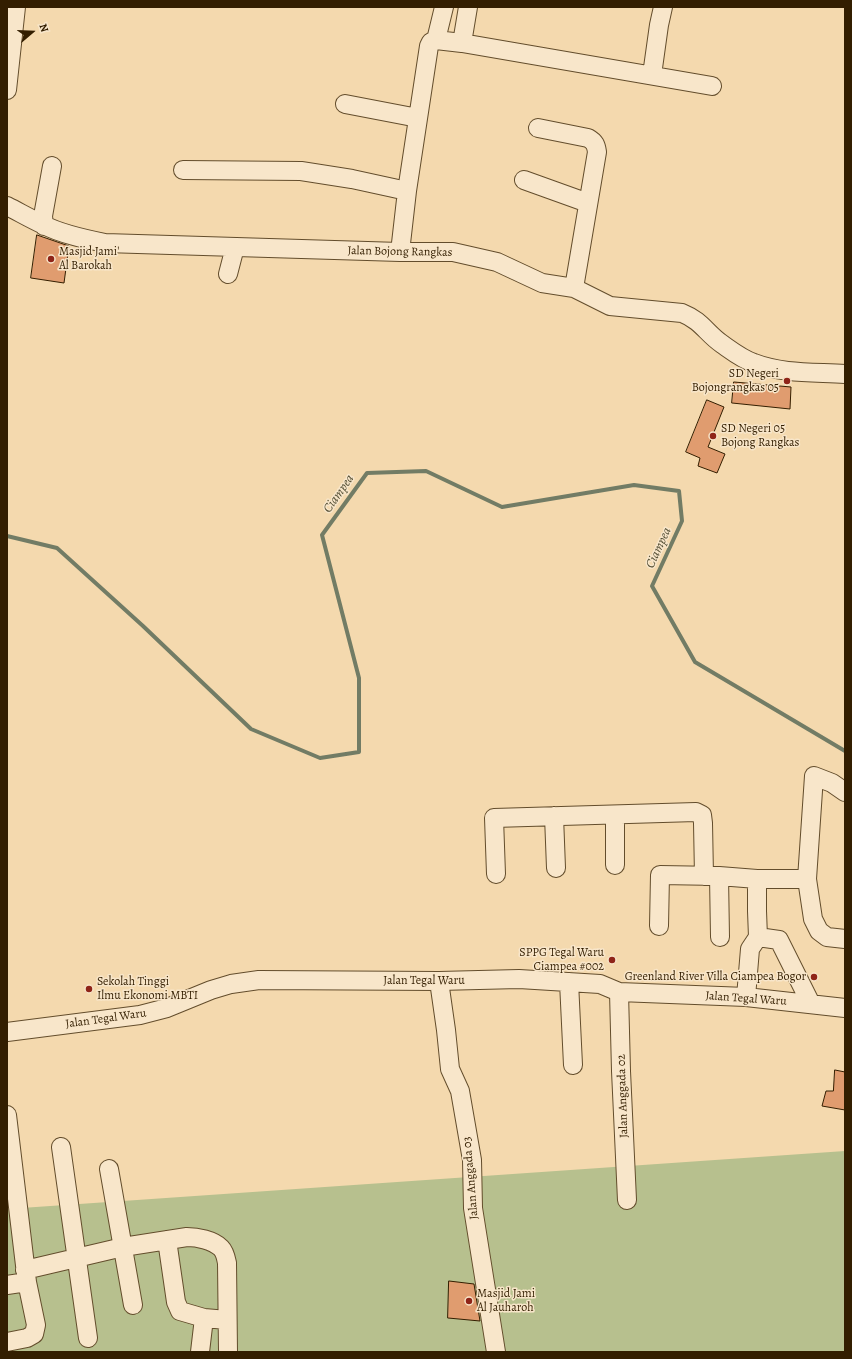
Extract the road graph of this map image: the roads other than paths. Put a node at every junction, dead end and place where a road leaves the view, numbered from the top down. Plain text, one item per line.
1 (16, 7) edge
2 (444, 7) edge
3 (468, 7) edge
4 (663, 7) edge
5 (436, 40) junction
6 (462, 44) junction
7 (652, 75) junction
8 (712, 86) dead end
9 (7, 90) edge
10 (345, 104) dead end
11 (418, 118) junction
12 (538, 128) dead end
13 (52, 166) dead end
14 (183, 170) dead end
15 (524, 180) dead end
16 (407, 191) junction
17 (588, 203) junction
18 (7, 206) edge
19 (44, 226) junction
20 (235, 247) junction
21 (400, 252) junction
22 (228, 274) dead end
23 (574, 288) junction
24 (845, 374) edge
25 (845, 792) edge
26 (615, 815) junction
27 (554, 816) junction
28 (615, 865) dead end
29 (556, 868) dead end
30 (496, 874) dead end
31 (712, 876) junction
32 (757, 879) junction
33 (807, 880) junction
34 (659, 926) dead end
35 (720, 937) dead end
36 (758, 938) junction
37 (845, 938) edge
38 (439, 981) junction
39 (569, 982) junction
40 (619, 992) junction
41 (746, 997) junction
42 (811, 1004) junction
43 (845, 1008) edge
44 (7, 1032) edge
45 (573, 1065) dead end
46 (7, 1114) edge
47 (61, 1147) dead end
48 (109, 1169) dead end
49 (627, 1200) dead end
50 (167, 1240) junction
51 (123, 1247) junction
52 (76, 1259) junction
53 (26, 1276) junction
54 (7, 1284) edge
55 (133, 1305) dead end
56 (204, 1318) junction
57 (227, 1320) junction
58 (88, 1338) dead end
59 (7, 1342) edge
60 (200, 1352) edge
61 (228, 1352) edge
62 (496, 1352) edge

1 - 9 street
2 - 5 street
3 - 6 street
4 - 7 street
5 - 6 street
5 - 11 street
6 - 7 street
7 - 8 street
10 - 11 street
11 - 16 street
12 - 17 street
13 - 19 street
14 - 16 street
15 - 17 street
16 - 21 street
17 - 23 street
18 - 19 street, Jalan Bojong Rangkas
19 - 20 street, Jalan Bojong Rangkas
20 - 21 street, Jalan Bojong Rangkas
20 - 22 street
21 - 23 street, Jalan Bojong Rangkas
23 - 24 street, Jalan Bojong Rangkas
25 - 33 street
26 - 27 street
26 - 28 street
26 - 31 street
27 - 29 street
27 - 30 street
31 - 32 street
31 - 34 street
31 - 35 street
32 - 33 street
32 - 36 street
33 - 37 street
36 - 41 street
36 - 42 street
38 - 39 street, Jalan Tegal Waru
38 - 44 street, Jalan Tegal Waru
38 - 62 street, Jalan Anggada 03
39 - 40 street, Jalan Tegal Waru
39 - 45 street
40 - 41 street, Jalan Tegal Waru
40 - 49 street, Jalan Anggada 02
41 - 42 street, Jalan Tegal Waru
42 - 43 street, Jalan Tegal Waru
46 - 53 street
47 - 52 street
48 - 51 street
50 - 51 street
50 - 56 street
50 - 57 street
51 - 52 street
51 - 55 street
52 - 53 street
52 - 58 street
53 - 54 street
53 - 59 street
56 - 57 street
56 - 60 street
57 - 61 street

